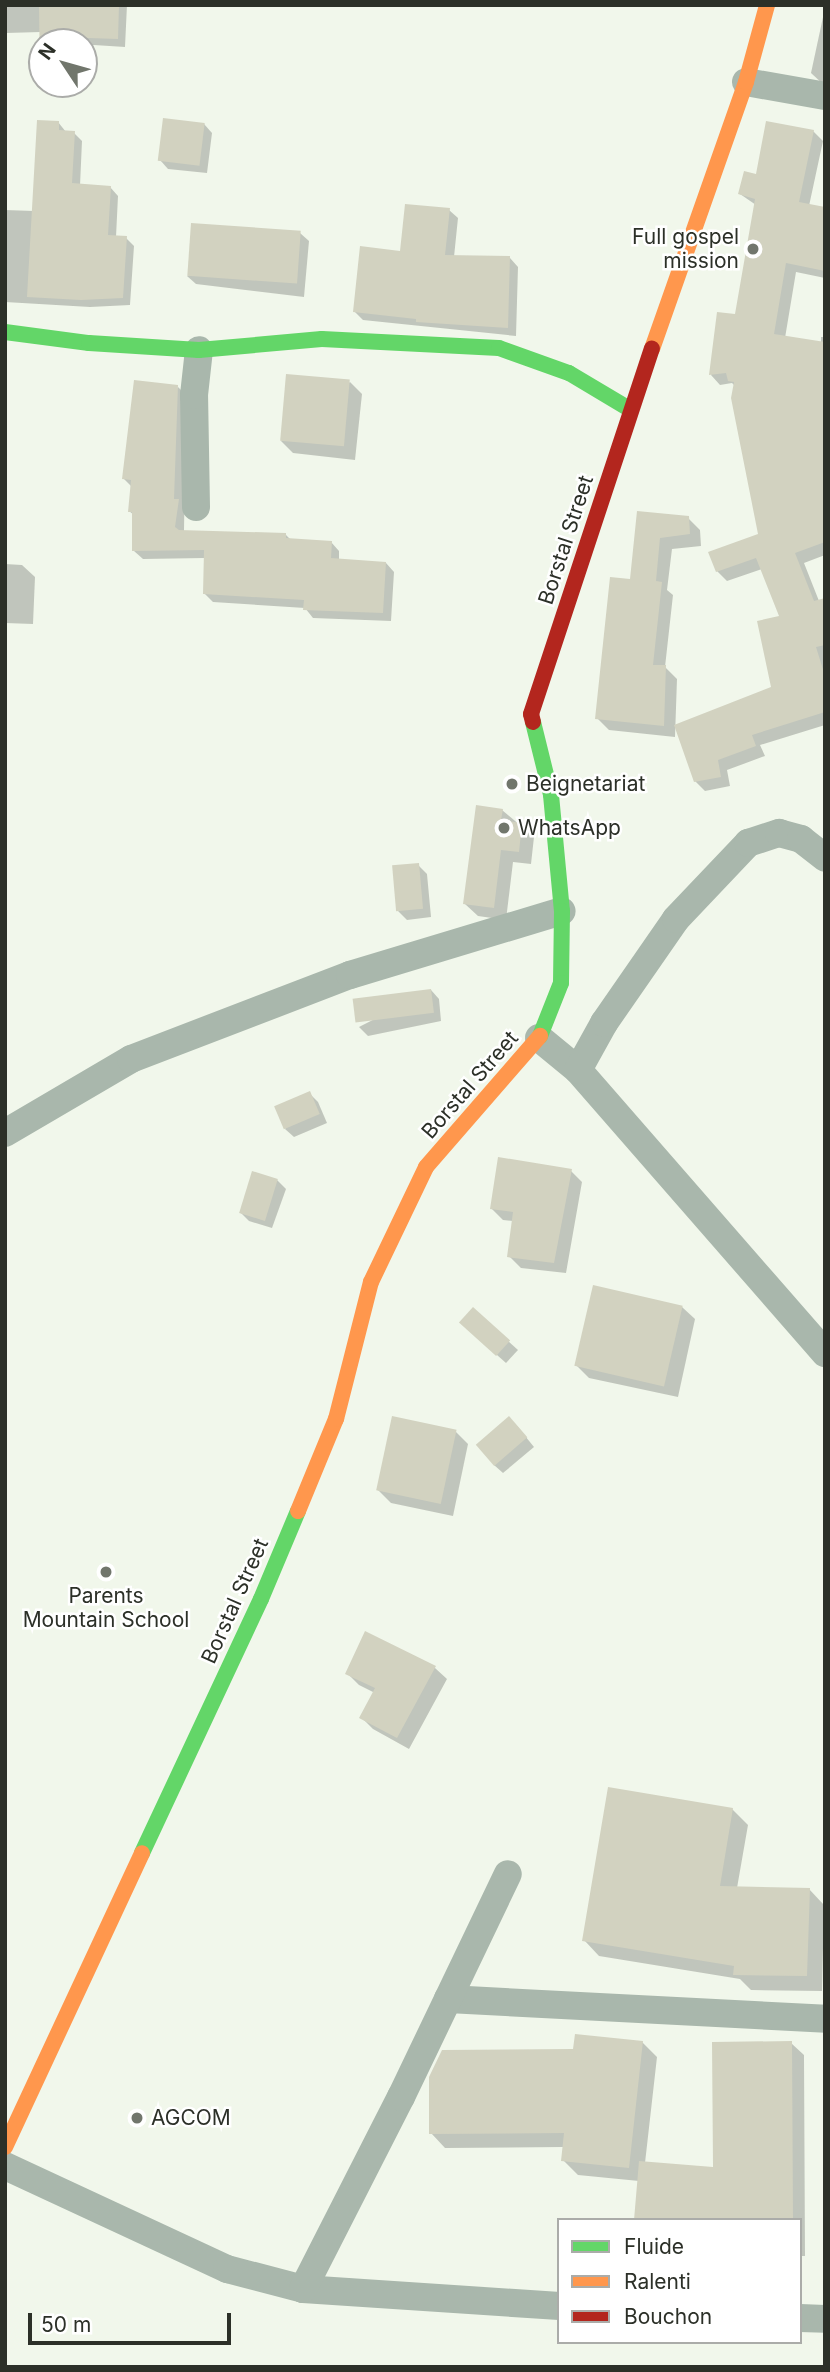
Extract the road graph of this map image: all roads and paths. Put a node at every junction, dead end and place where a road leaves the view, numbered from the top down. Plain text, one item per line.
1 (759, 8) edge
2 (746, 82) junction
3 (825, 96) edge
4 (5, 332) edge
5 (199, 351) junction
6 (631, 410) junction
7 (196, 507) dead end
8 (825, 858) edge
9 (562, 911) junction
10 (539, 1038) junction
11 (578, 1070) junction
12 (5, 1133) edge
13 (825, 1353) edge
14 (509, 1874) dead end
15 (448, 1999) junction
16 (825, 2019) edge
17 (5, 2147) edge
18 (5, 2166) edge
19 (303, 2289) junction
20 (557, 2306) edge
21 (802, 2318) edge
22 (825, 2319) edge

1 - 2 street, Borstal Street
2 - 3 street
2 - 6 street, Borstal Street
4 - 5 street
5 - 6 street
5 - 7 street
6 - 9 street, Borstal Street
8 - 11 street
9 - 10 street, Borstal Street
9 - 12 street
10 - 11 street
10 - 17 street, Borstal Street
11 - 13 street
14 - 15 street
15 - 16 street
15 - 19 street
18 - 19 street
19 - 20 street
21 - 22 street

